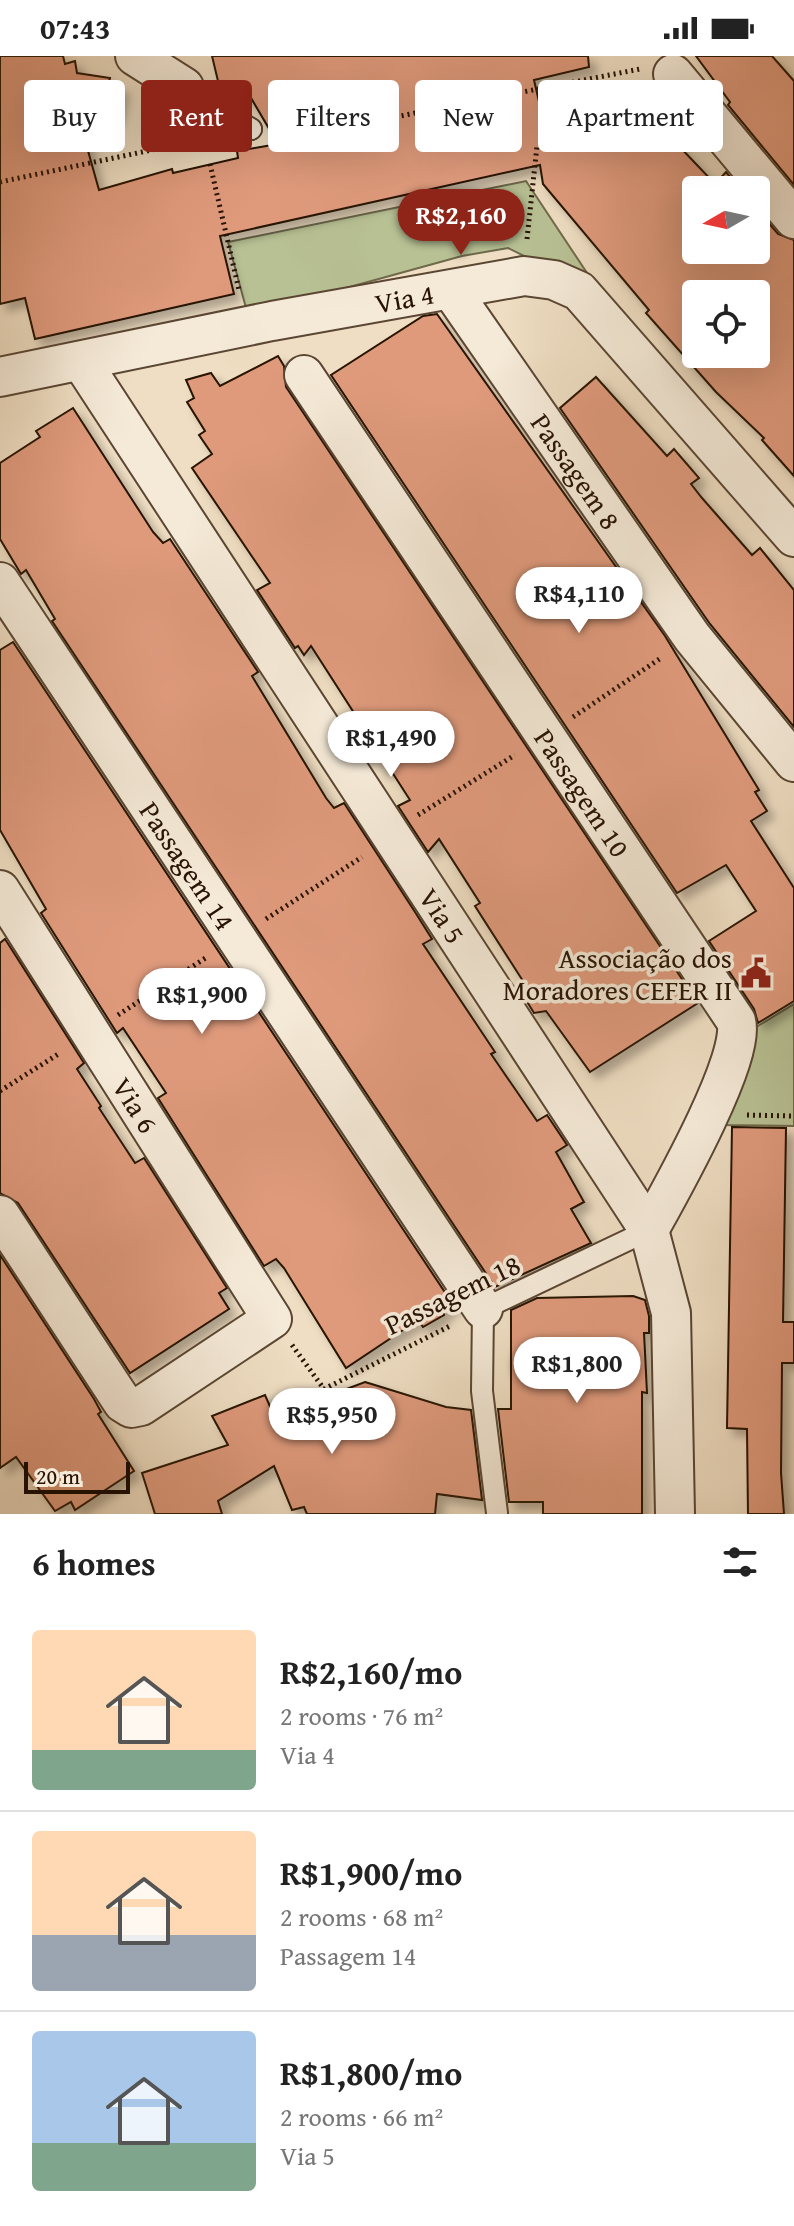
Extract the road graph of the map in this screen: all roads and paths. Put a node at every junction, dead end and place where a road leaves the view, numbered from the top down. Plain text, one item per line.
1 (135, 56) edge
2 (673, 74) junction
3 (173, 80) edge
4 (252, 129) edge
5 (142, 152) edge
6 (207, 152) edge
7 (0, 182) edge
8 (794, 219) edge
9 (524, 276) junction
10 (451, 290) junction
11 (248, 326) junction
12 (81, 361) junction
13 (304, 375) dead end
14 (0, 377) edge
15 (794, 537) edge
16 (0, 582) edge
17 (692, 637) junction
18 (545, 736) junction
19 (794, 762) edge
20 (391, 835) junction
21 (0, 890) edge
22 (238, 936) junction
23 (91, 1032) junction
24 (0, 1091) edge
25 (0, 1215) edge
26 (649, 1230) junction
27 (483, 1309) junction
28 (295, 1349) dead end
29 (497, 1513) edge
30 (675, 1514) edge

1 - 3 street
2 - 4 path
2 - 8 street
2 - 9 path
5 - 7 path
6 - 11 path
9 - 10 street, Via 4
9 - 15 street, Via 4
10 - 11 street, Via 4
10 - 17 street, Passagem 8
11 - 12 street, Via 4
12 - 14 street, Via 4
12 - 20 street, Via 5
13 - 18 street, Passagem 10
16 - 22 street, Passagem 14
17 - 18 path
17 - 19 street, Passagem 8
18 - 20 path
18 - 26 street, Passagem 10
20 - 22 path
20 - 26 street, Via 5
21 - 23 street, Via 6
22 - 23 path
22 - 27 street, Passagem 14
23 - 24 path
23 - 25 street, Via 6
26 - 27 lane, Passagem 18
26 - 30 street, Via 5
27 - 28 path, Passagem 18
27 - 29 lane

